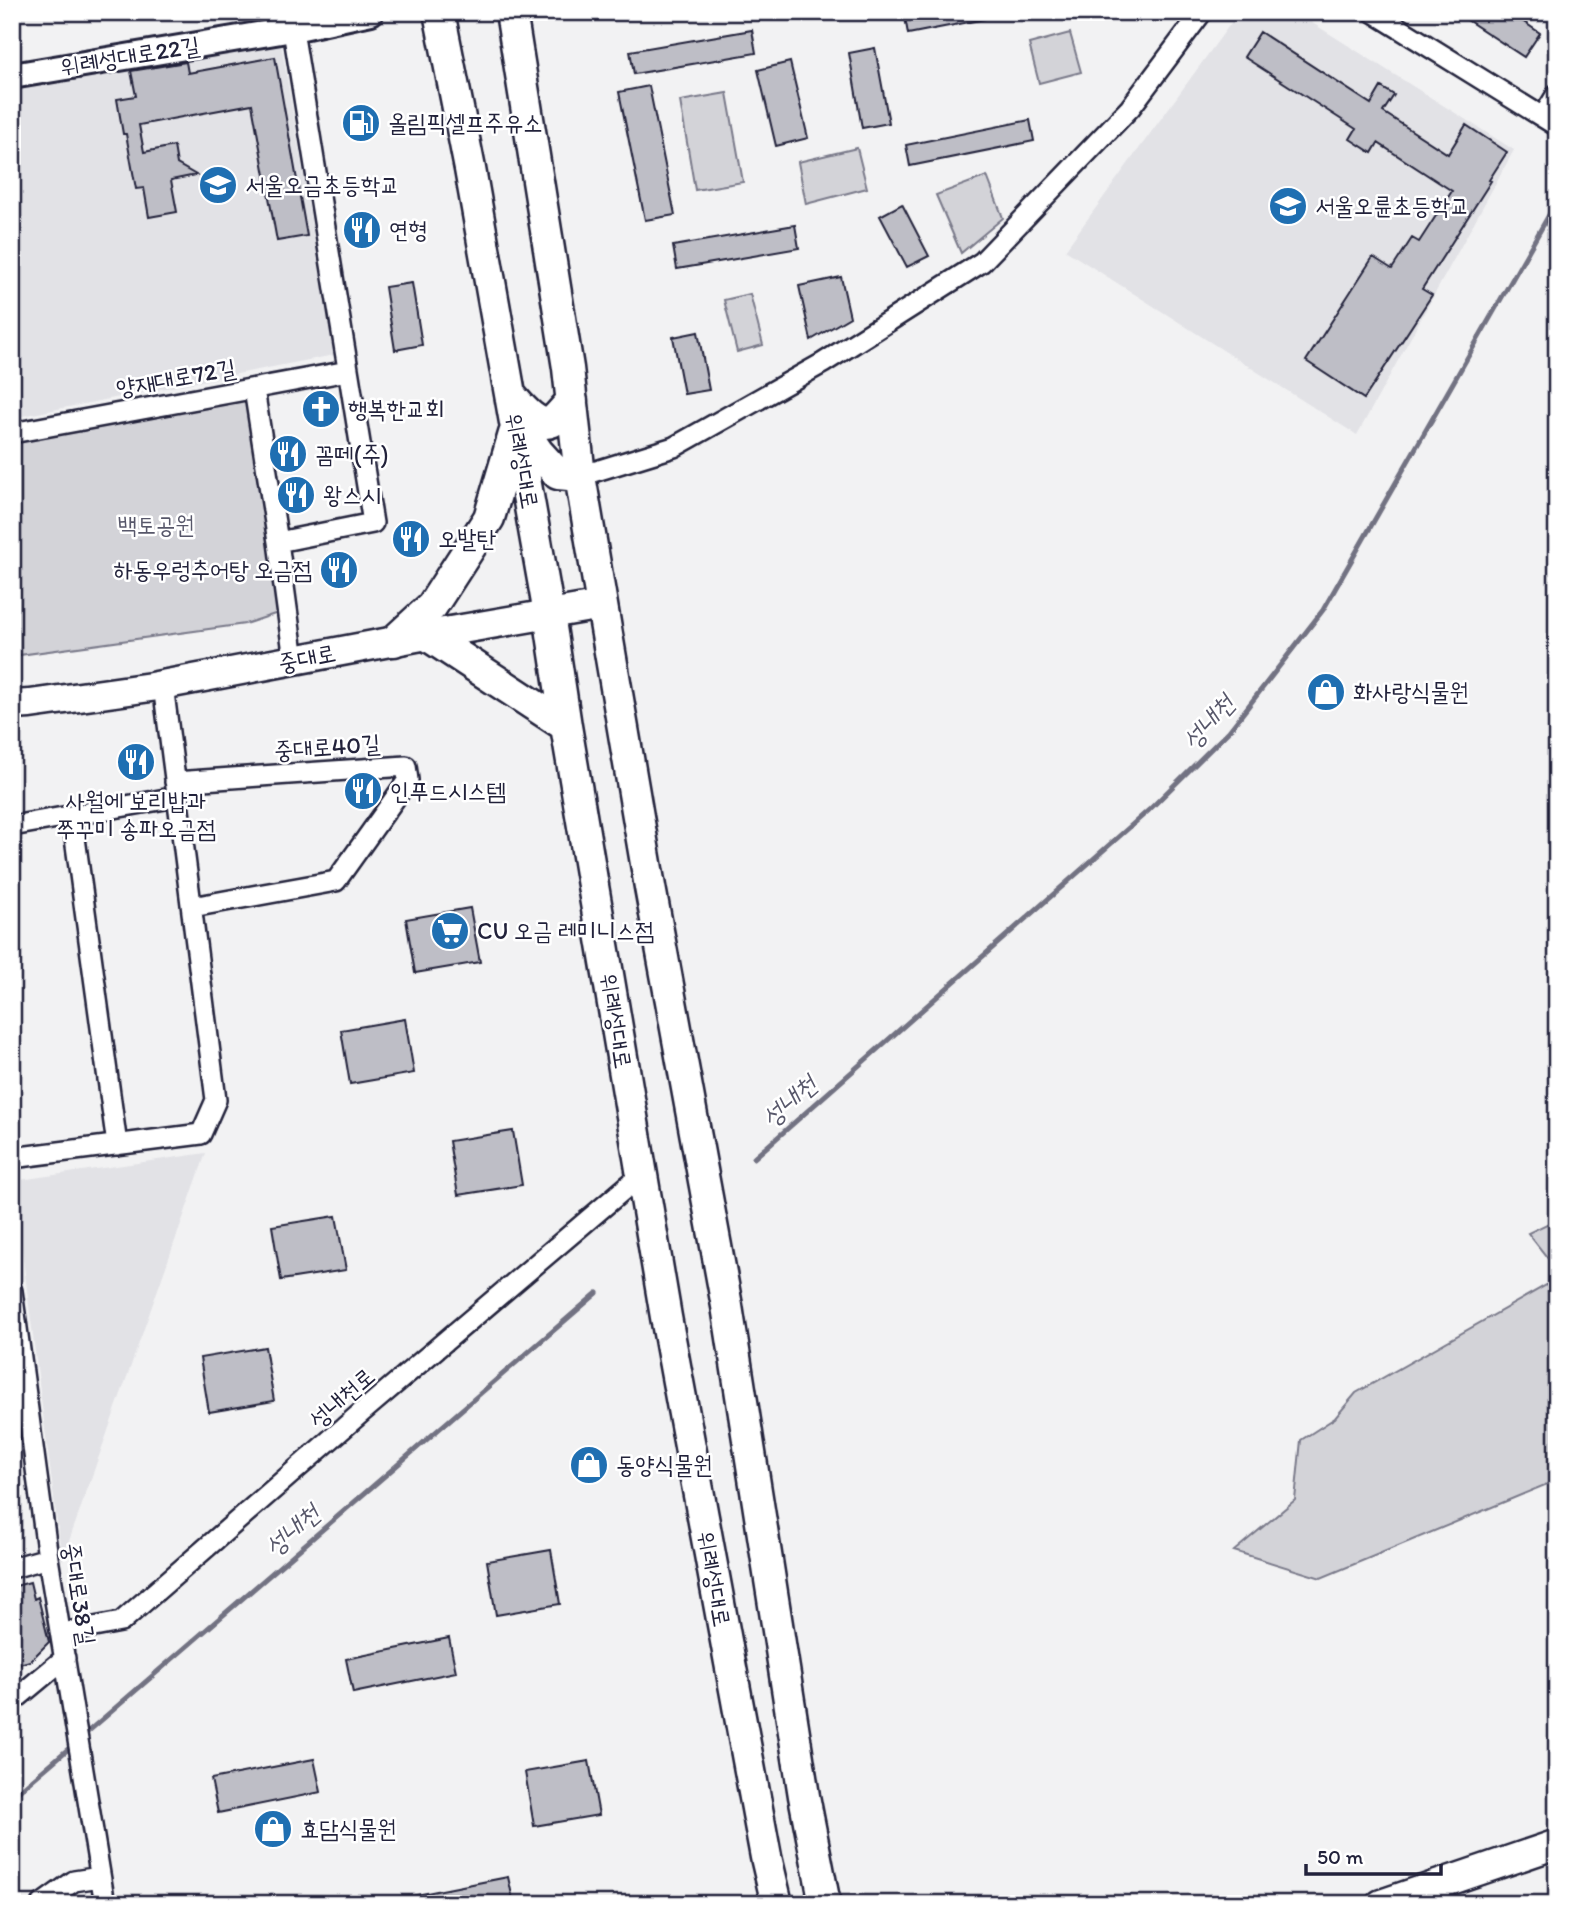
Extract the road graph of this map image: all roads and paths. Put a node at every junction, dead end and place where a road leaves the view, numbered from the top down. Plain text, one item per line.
1 (371, 12) edge
2 (439, 12) edge
3 (511, 12) edge
4 (1202, 12) edge
5 (1373, 12) edge
6 (291, 21) edge
7 (12, 76) edge
8 (1557, 94) edge
9 (1550, 121) edge
10 (348, 371) junction
11 (254, 389) junction
12 (572, 401) junction
13 (513, 413) junction
14 (12, 433) edge
15 (580, 476) junction
16 (278, 542) junction
17 (602, 605) junction
18 (549, 614) junction
19 (426, 635) junction
20 (394, 641) junction
21 (294, 660) junction
22 (163, 685) junction
23 (12, 705) edge
24 (566, 726) junction
25 (176, 789) junction
26 (72, 816) junction
27 (12, 826) edge
28 (192, 907) junction
29 (117, 1145) junction
30 (12, 1158) edge
31 (642, 1174) junction
32 (12, 1291) edge
33 (21, 1417) edge
34 (48, 1558) junction
35 (12, 1568) edge
36 (62, 1633) junction
37 (66, 1662) junction
38 (12, 1702) edge
39 (1557, 1844) edge
40 (100, 1877) junction
41 (42, 1904) edge
42 (105, 1904) edge
43 (777, 1904) edge
44 (825, 1904) edge
45 (1381, 1904) edge

1 - 6 street, 위례성대로22길
2 - 13 main road, 위례성대로
3 - 12 main road
4 - 15 street
5 - 9 street
6 - 7 street, 위례성대로22길
6 - 10 street
8 - 9 street
10 - 11 street, 양재대로72길
10 - 16 street
11 - 14 street, 양재대로72길
11 - 16 street
12 - 13 main road
12 - 15 main road
13 - 15 main road
13 - 18 main road, 위례성대로
13 - 20 main road
15 - 17 main road
16 - 21 street
17 - 18 main road, 중대로
17 - 44 main road
18 - 19 main road, 중대로
18 - 24 main road, 위례성대로
19 - 20 main road, 중대로
19 - 24 main road
20 - 21 main road, 중대로
21 - 22 main road, 중대로
22 - 23 main road, 중대로
22 - 25 street
24 - 31 main road, 위례성대로
25 - 26 street
25 - 28 street
25 - 28 street, 중대로40길
26 - 27 street
26 - 29 street
28 - 29 street
29 - 30 street
31 - 36 street, 성내천로
31 - 43 main road, 위례성대로
32 - 33 street, 중대로38길
33 - 34 street, 중대로38길
34 - 35 street
34 - 36 street, 중대로38길
36 - 37 street, 중대로38길
37 - 38 street
37 - 40 street, 중대로38길
39 - 45 main road
40 - 41 street
40 - 42 street, 중대로38길

